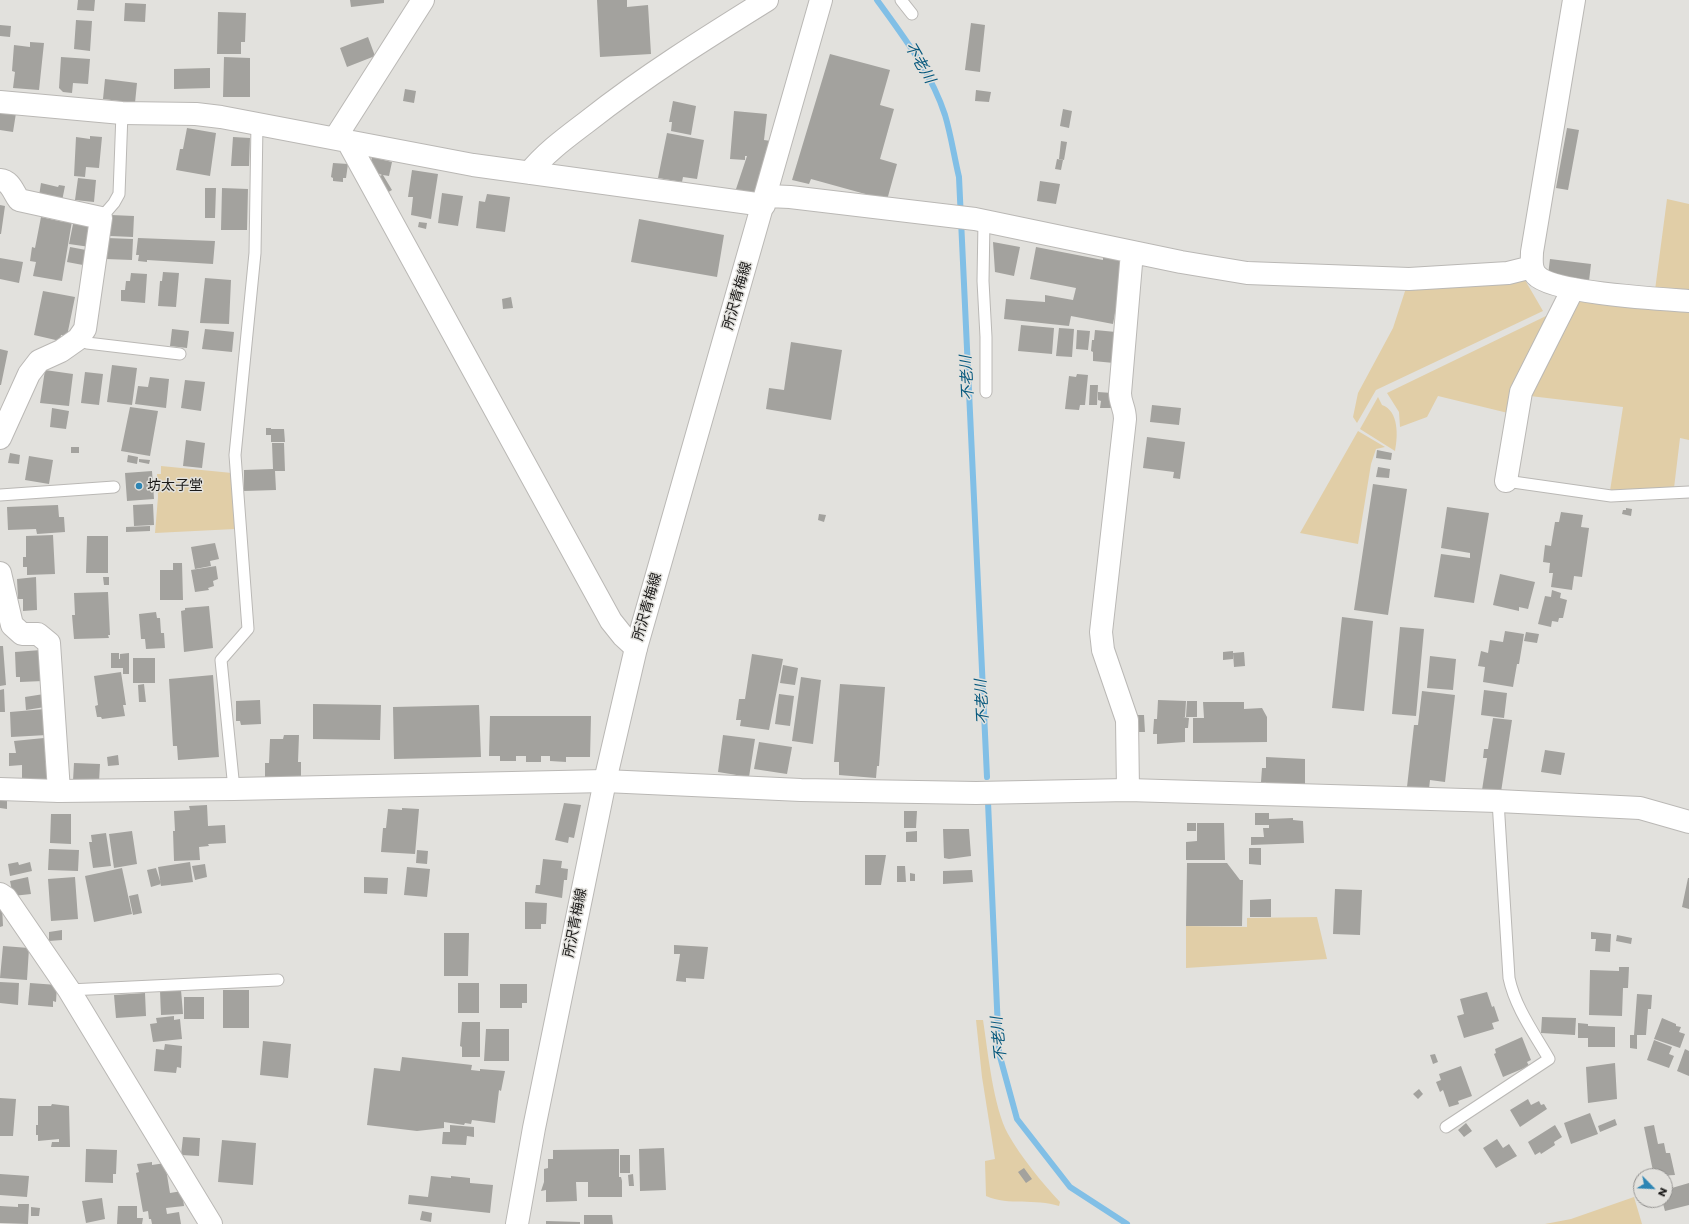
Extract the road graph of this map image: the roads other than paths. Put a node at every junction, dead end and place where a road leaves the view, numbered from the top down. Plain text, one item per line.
1 (423, 0) edge
2 (767, 0) edge
3 (822, 0) edge
4 (901, 0) edge
5 (1574, 0) edge
6 (912, 14) dead end
7 (0, 102) edge
8 (122, 113) junction
9 (257, 123) junction
10 (342, 139) junction
11 (529, 173) junction
12 (0, 180) edge
13 (765, 200) junction
14 (101, 218) junction
15 (971, 219) junction
16 (1132, 252) junction
17 (1532, 267) junction
18 (1573, 289) junction
19 (1689, 302) edge
20 (78, 339) junction
21 (180, 354) dead end
22 (986, 392) dead end
23 (0, 438) edge
24 (1506, 481) joint
25 (114, 487) dead end
26 (1689, 492) edge
27 (0, 495) edge
28 (0, 573) edge
29 (636, 648) junction
30 (605, 781) junction
31 (0, 789) edge
32 (234, 789) junction
33 (1128, 790) junction
34 (59, 791) junction
35 (1498, 801) junction
36 (1689, 822) edge
37 (0, 894) edge
38 (278, 980) dead end
39 (69, 990) junction
40 (1446, 1127) dead end
41 (211, 1224) edge
42 (517, 1224) edge

1 - 10 street
2 - 11 street
3 - 13 street, 所沢青梅線
4 - 6 lane
5 - 17 street
7 - 8 street
8 - 9 street
8 - 14 lane
9 - 10 street
9 - 32 lane
10 - 11 street
10 - 29 street
11 - 13 street
12 - 14 street
13 - 15 street
13 - 29 street, 所沢青梅線
14 - 20 street
15 - 16 street
15 - 22 lane
16 - 17 street
16 - 33 street
17 - 18 street
18 - 19 street
18 - 24 street
20 - 21 lane
20 - 23 street
24 - 26 lane
25 - 27 lane
28 - 34 street
29 - 30 street, 所沢青梅線
30 - 32 street
30 - 33 street
30 - 42 street, 所沢青梅線
31 - 34 street
32 - 34 street
33 - 35 street
35 - 36 street
35 - 40 lane
37 - 39 street
38 - 39 lane
39 - 41 street

